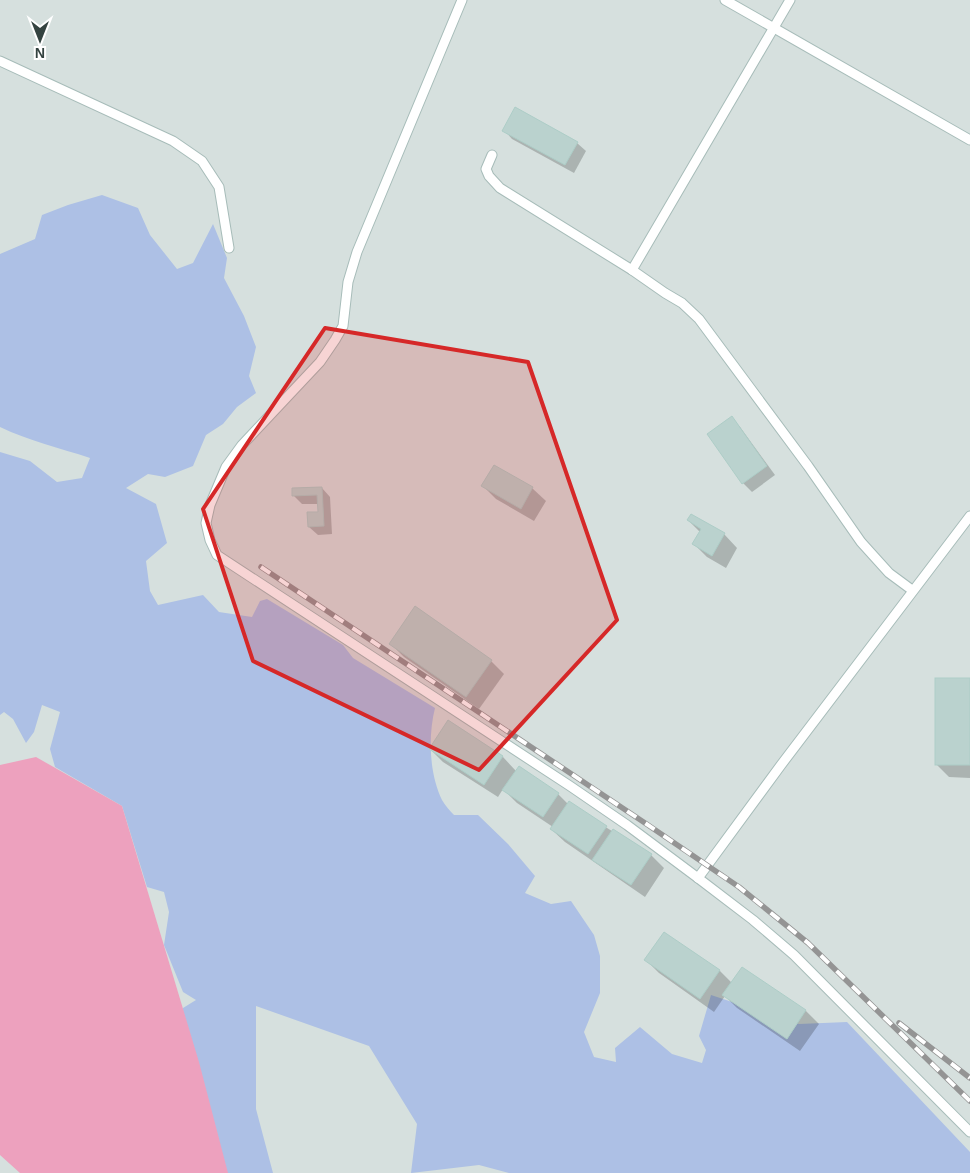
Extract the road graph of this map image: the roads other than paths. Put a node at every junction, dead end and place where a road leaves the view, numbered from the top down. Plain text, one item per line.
1 (462, 0) edge
2 (725, 0) edge
3 (790, 0) edge
4 (773, 27) junction
5 (0, 61) edge
6 (970, 140) edge
7 (492, 155) dead end
8 (229, 248) dead end
9 (632, 270) junction
10 (969, 521) edge
11 (912, 590) junction
12 (698, 878) junction
13 (970, 1132) edge

1 - 12 lane
2 - 4 lane
3 - 4 lane
4 - 6 lane
4 - 9 lane
5 - 8 lane
7 - 9 lane
9 - 11 lane
10 - 11 lane
11 - 12 lane
12 - 13 lane

